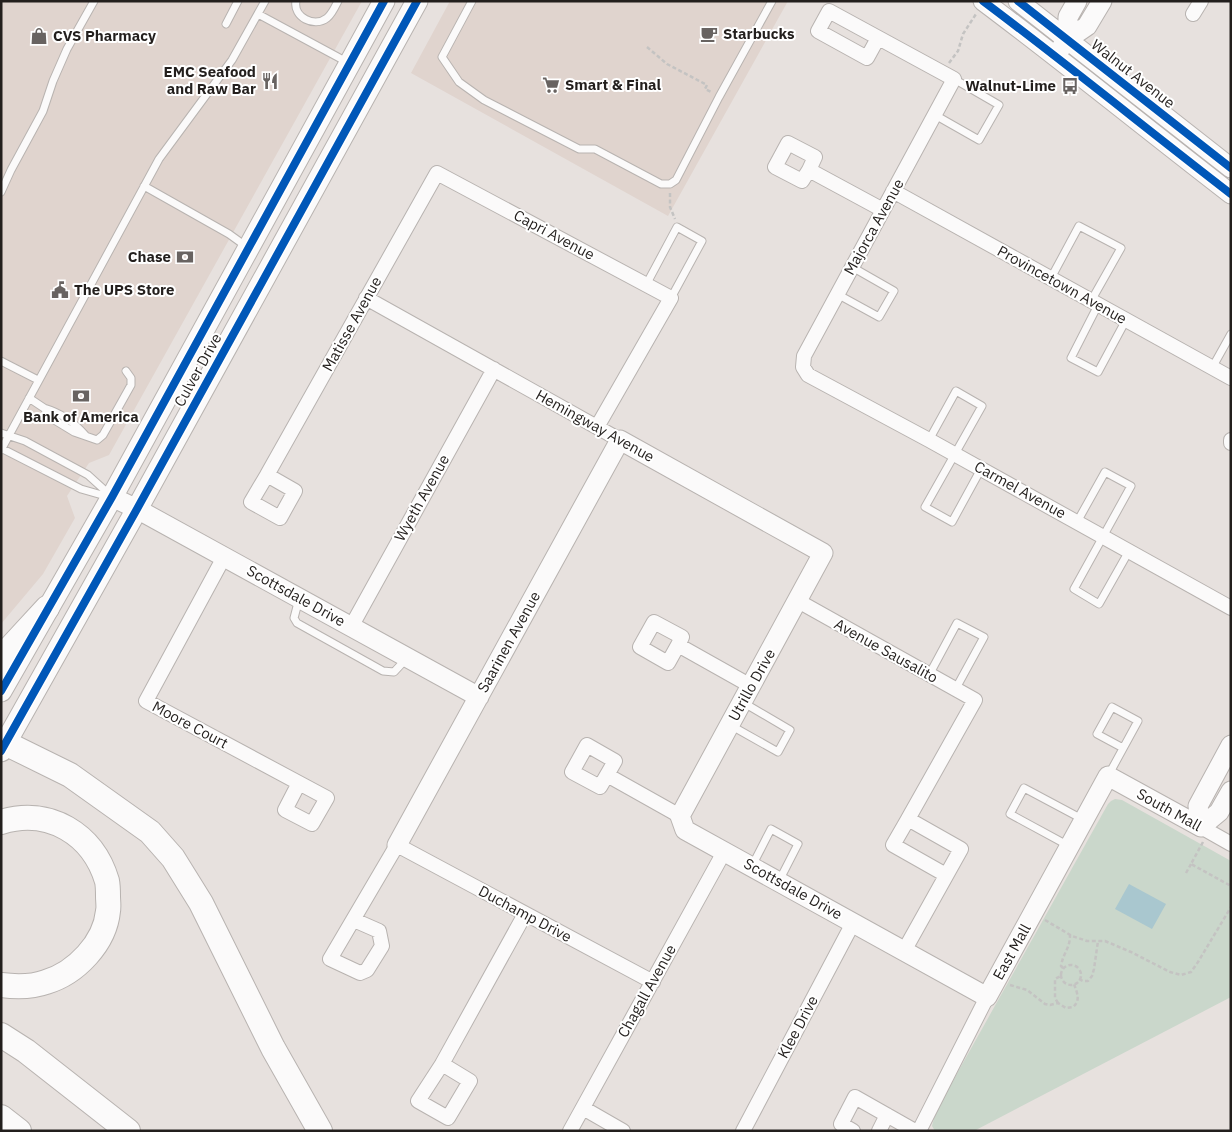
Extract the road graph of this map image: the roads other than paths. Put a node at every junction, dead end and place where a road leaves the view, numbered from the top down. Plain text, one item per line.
1 (94, 1) edge
2 (238, 1) edge
3 (266, 1) edge
4 (296, 1) edge
5 (338, 1) edge
6 (384, 1) edge
7 (416, 1) edge
8 (472, 1) edge
9 (772, 1) edge
10 (1018, 1) edge
11 (1077, 1) edge
12 (1102, 1) edge
13 (1201, 1) edge
14 (981, 5) edge
15 (258, 14) junction
16 (1194, 14) dead end
17 (226, 24) dead end
18 (878, 38) dead end
19 (1068, 39) junction
20 (1056, 55) junction
21 (350, 64) junction
22 (949, 76) junction
23 (935, 115) junction
24 (1231, 168) edge
25 (809, 170) dead end
26 (437, 173) joint
27 (144, 186) junction
28 (893, 191) junction
29 (1, 192) edge
30 (1231, 194) edge
31 (883, 210) junction
32 (249, 248) junction
33 (852, 267) junction
34 (1050, 278) junction
35 (646, 284) junction
36 (837, 294) junction
37 (366, 298) junction
38 (671, 298) junction
39 (1095, 303) junction
40 (1126, 320) junction
41 (234, 333) junction
42 (1231, 334) edge
43 (1, 361) edge
44 (1212, 368) junction
45 (494, 369) junction
46 (126, 371) dead end
47 (808, 376) joint
48 (1231, 378) edge
49 (38, 380) junction
50 (28, 398) junction
51 (597, 426) junction
52 (1, 434) edge
53 (11, 435) junction
54 (620, 440) junction
55 (929, 440) junction
56 (2, 449) edge
57 (955, 454) junction
58 (981, 469) junction
59 (267, 475) dead end
60 (112, 497) junction
61 (137, 509) junction
62 (1077, 522) junction
63 (1103, 537) junction
64 (1129, 551) junction
65 (823, 553) joint
66 (224, 557) junction
67 (299, 598) junction
68 (798, 601) junction
69 (47, 608) junction
70 (1231, 608) edge
71 (351, 627) junction
72 (678, 645) dead end
73 (1, 658) edge
74 (407, 658) junction
75 (929, 675) junction
76 (955, 690) junction
77 (1, 691) edge
78 (747, 694) junction
79 (479, 697) junction
80 (730, 725) junction
81 (3, 745) edge
82 (1231, 745) edge
83 (1123, 748) junction
84 (607, 775) dead end
85 (1108, 776) junction
86 (300, 783) dead end
87 (1231, 791) edge
88 (680, 816) junction
89 (908, 819) junction
90 (1084, 820) junction
91 (1, 822) edge
92 (1204, 829) junction
93 (397, 844) junction
94 (1231, 844) edge
95 (1070, 846) junction
96 (724, 852) junction
97 (752, 867) junction
98 (946, 875) junction
99 (778, 881) junction
100 (525, 914) junction
101 (354, 920) dead end
102 (853, 923) junction
103 (904, 951) junction
104 (653, 982) junction
105 (1, 985) edge
106 (987, 997) junction
107 (1, 1035) edge
108 (442, 1064) dead end
109 (583, 1108) junction
110 (888, 1114) junction
111 (1, 1117) edge
112 (19, 1131) edge
113 (128, 1131) edge
114 (320, 1131) edge
115 (570, 1131) edge
116 (623, 1131) edge
117 (744, 1131) edge
118 (853, 1131) edge
119 (879, 1131) edge
120 (915, 1131) edge
121 (919, 1131) edge

1 - 29 lane
2 - 17 lane
3 - 15 lane
4 - 5 lane
6 - 21 main road, Culver Drive
7 - 41 main road, Culver Drive
8 - 9 lane
10 - 19 street, Walnut Avenue
11 - 19 street
12 - 19 street
13 - 16 street
14 - 20 street
15 - 21 lane
15 - 27 lane
18 - 22 street
19 - 20 street
19 - 24 street, Walnut Avenue
20 - 30 street
21 - 32 main road, Culver Drive
22 - 23 street, Majorca Avenue
22 - 23 lane
23 - 28 street, Majorca Avenue
25 - 31 street
26 - 35 street, Capri Avenue
26 - 37 street, Matisse Avenue
27 - 32 lane
27 - 49 lane
28 - 31 street, Majorca Avenue
28 - 34 street, Provincetown Avenue
31 - 33 street, Majorca Avenue
32 - 41 main road
32 - 60 main road, Culver Drive
33 - 36 street, Majorca Avenue
33 - 36 lane
34 - 39 street, Provincetown Avenue
34 - 39 lane
35 - 38 street, Capri Avenue
35 - 38 lane
36 - 47 street, Majorca Avenue
37 - 45 street, Hemingway Avenue
37 - 59 street, Matisse Avenue
38 - 51 street
39 - 40 street, Provincetown Avenue
39 - 40 lane
40 - 44 street, Provincetown Avenue
41 - 61 main road, Culver Drive
42 - 44 lane
43 - 49 lane
44 - 48 street, Provincetown Avenue
45 - 51 street, Hemingway Avenue
45 - 71 street, Wyeth Avenue
46 - 50 lane
47 - 55 street, Carmel Avenue
49 - 50 lane
50 - 53 lane
51 - 54 street, Hemingway Avenue
52 - 53 lane
53 - 56 lane
53 - 60 lane
54 - 65 street, Hemingway Avenue
54 - 79 street, Saarinen Avenue
55 - 57 street, Carmel Avenue
55 - 57 lane
56 - 60 lane
57 - 58 street, Carmel Avenue
57 - 58 lane
58 - 62 street, Carmel Avenue
60 - 61 street, Scottsdale Drive
60 - 69 main road, Culver Drive
61 - 66 street, Scottsdale Drive
61 - 81 main road, Culver Drive
62 - 63 street, Carmel Avenue
62 - 63 lane
63 - 64 street, Carmel Avenue
63 - 64 lane
64 - 70 street, Carmel Avenue
65 - 68 street, Utrillo Drive
66 - 67 street, Scottsdale Drive
66 - 86 street, Moore Court
67 - 71 street, Scottsdale Drive
67 - 74 lane
68 - 75 street, Avenue Sausalito
68 - 78 street, Utrillo Drive
69 - 73 highway
69 - 77 main road, Culver Drive
71 - 74 street, Scottsdale Drive
72 - 78 street
74 - 79 street, Scottsdale Drive
75 - 76 street, Avenue Sausalito
75 - 76 lane
76 - 89 street, Avenue Sausalito
78 - 80 street, Utrillo Drive
78 - 80 lane
79 - 93 street, Saarinen Avenue
80 - 88 street, Utrillo Drive
81 - 114 highway
82 - 92 street
83 - 83 lane
83 - 85 lane
84 - 88 street, Scottsdale Drive
85 - 90 street, East Mall
85 - 92 street, South Mall
87 - 92 street
88 - 96 street, Scottsdale Drive
89 - 98 street
89 - 98 street
90 - 95 street, East Mall
90 - 95 lane
91 - 105 highway
92 - 94 street, South Mall
93 - 100 street, Duchamp Drive
93 - 101 street
95 - 106 street, East Mall
96 - 97 street, Scottsdale Drive
96 - 104 street, Chagall Avenue
97 - 99 street, Scottsdale Drive
97 - 99 lane
98 - 103 street
99 - 102 street, Scottsdale Drive
100 - 104 street, Duchamp Drive
100 - 108 street
102 - 103 street, Scottsdale Drive
102 - 117 street, Klee Drive
103 - 106 street, Scottsdale Drive
104 - 109 street, Chagall Avenue
106 - 121 street, East Mall
107 - 113 highway
109 - 115 street, Chagall Avenue
109 - 116 street
110 - 118 street
110 - 119 street
110 - 120 street
111 - 112 highway

